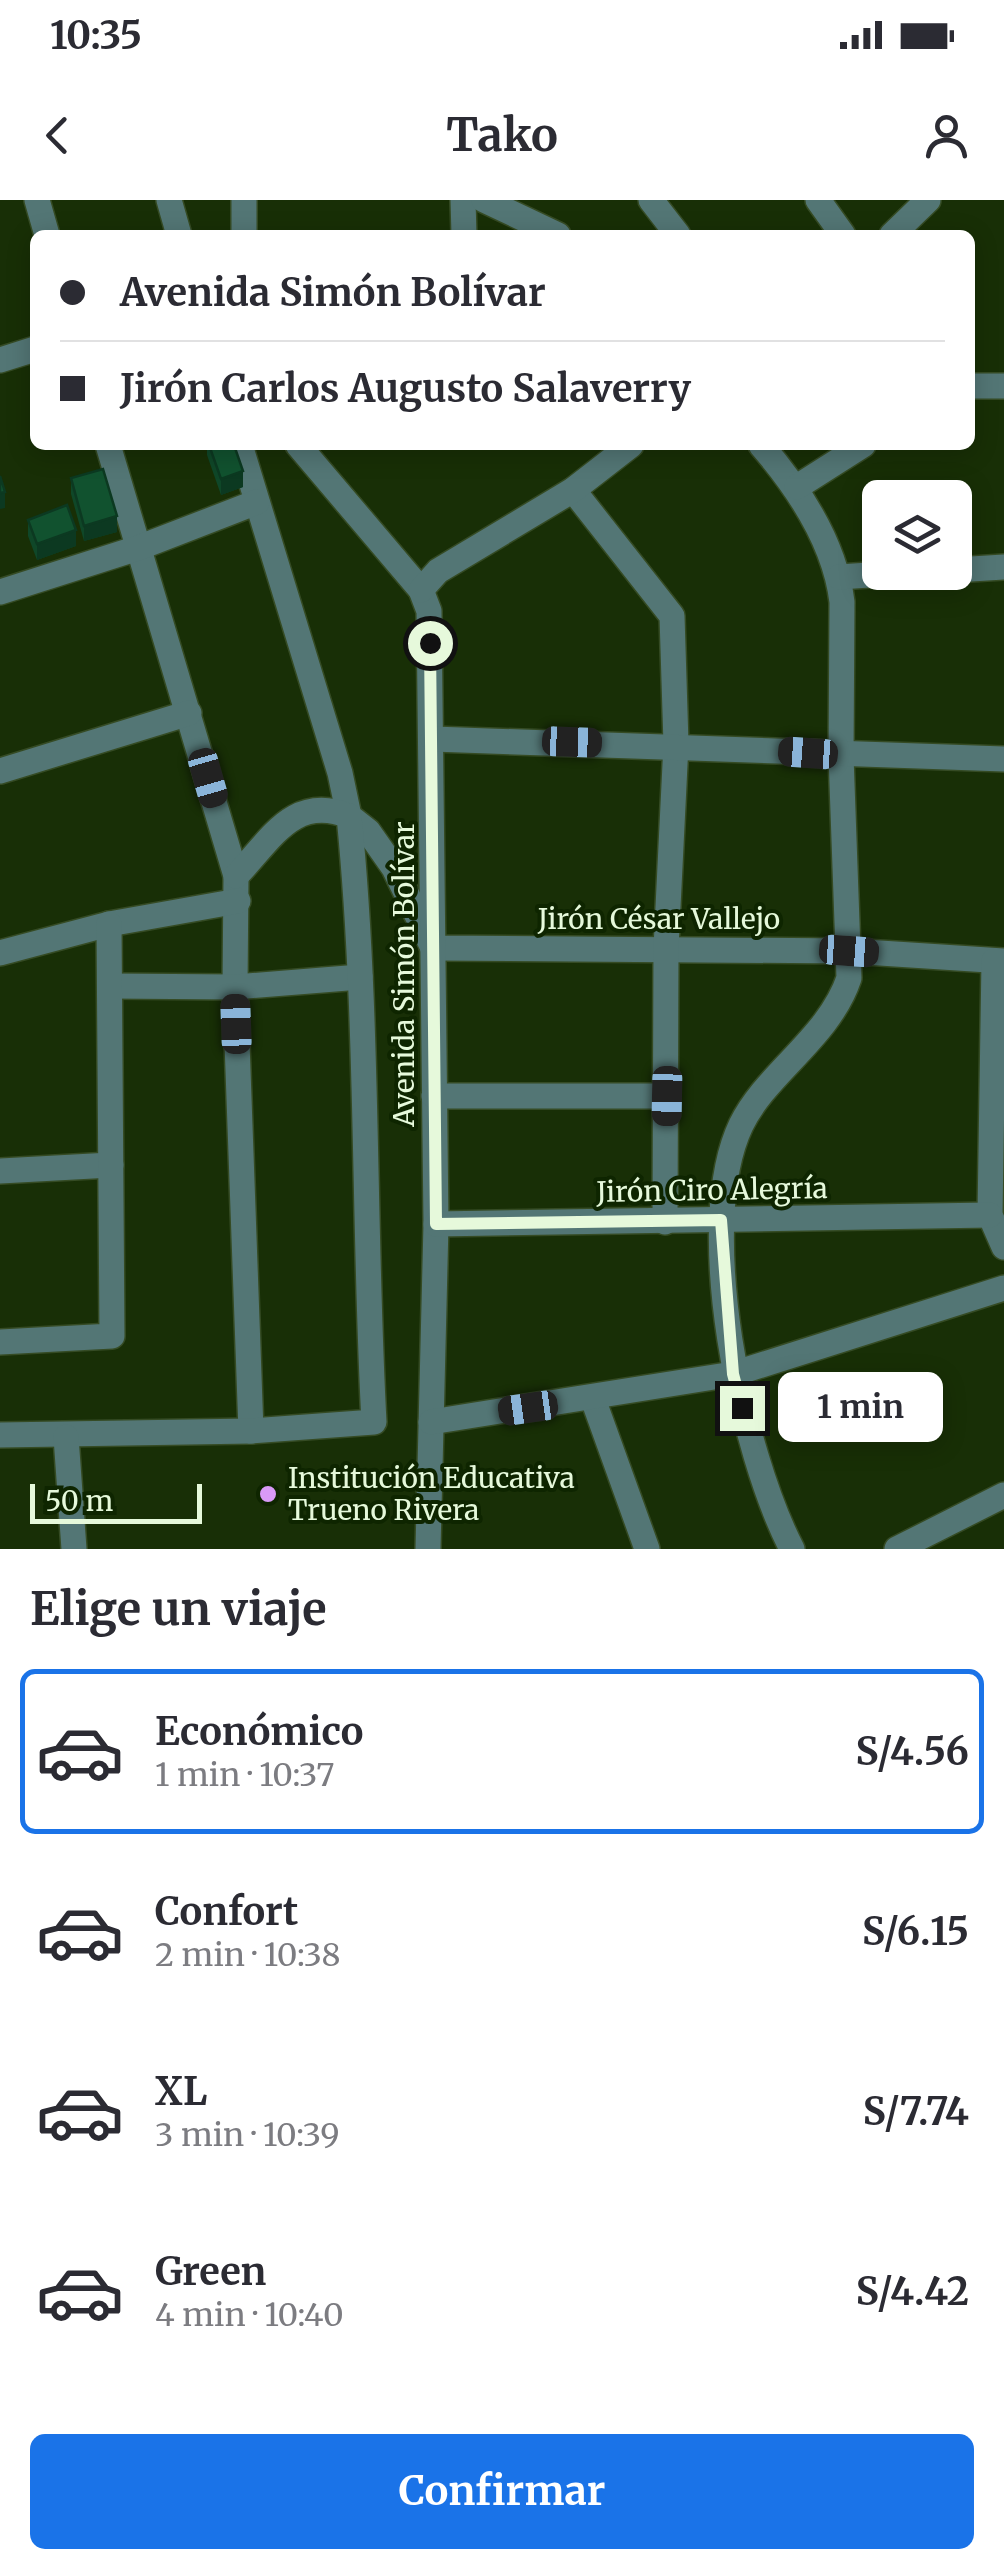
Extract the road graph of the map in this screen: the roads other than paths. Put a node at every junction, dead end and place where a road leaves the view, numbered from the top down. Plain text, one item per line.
1 (37, 200) edge
2 (168, 200) edge
3 (244, 200) edge
4 (463, 200) edge
5 (484, 200) edge
6 (651, 200) edge
7 (818, 200) edge
8 (928, 200) edge
9 (46, 230) edge
10 (177, 230) edge
11 (244, 230) edge
12 (464, 230) edge
13 (547, 230) edge
14 (674, 230) edge
15 (840, 230) edge
16 (897, 230) edge
17 (30, 351) edge
18 (0, 360) edge
19 (975, 386) edge
20 (1004, 386) edge
21 (109, 450) edge
22 (242, 450) edge
23 (310, 450) edge
24 (624, 450) edge
25 (765, 450) edge
26 (855, 450) edge
27 (797, 486) junction
28 (573, 490) junction
29 (258, 502) junction
30 (138, 548) junction
31 (1004, 567) edge
32 (972, 569) edge
33 (862, 575) edge
34 (839, 577) junction
35 (421, 590) junction
36 (0, 592) edge
37 (189, 713) junction
38 (433, 739) junction
39 (676, 744) junction
40 (841, 756) junction
41 (1004, 759) edge
42 (0, 771) edge
43 (349, 816) junction
44 (237, 888) junction
45 (109, 924) junction
46 (433, 948) junction
47 (666, 948) junction
48 (849, 951) junction
49 (0, 953) edge
50 (999, 961) edge
51 (360, 977) junction
52 (110, 986) junction
53 (235, 987) junction
54 (434, 1096) junction
55 (667, 1096) junction
56 (111, 1165) junction
57 (0, 1171) edge
58 (990, 1215) junction
59 (721, 1220) junction
60 (665, 1222) junction
61 (436, 1224) junction
62 (1004, 1247) edge
63 (1004, 1288) edge
64 (0, 1342) edge
65 (733, 1374) junction
66 (593, 1399) junction
67 (431, 1422) junction
68 (250, 1431) junction
69 (0, 1435) edge
70 (66, 1437) junction
71 (1004, 1495) edge
72 (74, 1549) edge
73 (428, 1549) edge
74 (647, 1549) edge
75 (792, 1549) edge
76 (898, 1549) edge

1 - 9 street
2 - 10 street
3 - 11 street
4 - 12 street
5 - 13 street
6 - 14 street
7 - 15 street
8 - 16 street
17 - 18 street
19 - 20 street
21 - 30 street
22 - 29 street
23 - 35 street
24 - 28 street
25 - 27 street
26 - 27 street
27 - 34 street
28 - 35 street
28 - 39 street
29 - 30 street
29 - 43 street
30 - 36 street
30 - 37 street
31 - 32 street
33 - 34 street
34 - 40 street
35 - 38 street, Avenida Simón Bolívar
37 - 42 street
37 - 44 street
38 - 39 street
38 - 46 street, Avenida Simón Bolívar
39 - 40 street
39 - 47 street
40 - 41 street
40 - 48 street
43 - 44 street
43 - 46 street
43 - 51 street
44 - 45 street
44 - 53 street
45 - 49 street
45 - 52 street
46 - 47 street, Jirón César Vallejo
46 - 54 street, Avenida Simón Bolívar
47 - 48 street, Jirón César Vallejo
47 - 55 street
48 - 50 street, Jirón César Vallejo
48 - 59 street
50 - 58 street
51 - 53 street
51 - 68 street
52 - 53 street
52 - 56 street
53 - 68 street
54 - 55 street
54 - 61 street, Avenida Simón Bolívar
55 - 60 street
56 - 57 street
56 - 64 street
58 - 59 street, Jirón Ciro Alegría
58 - 62 street
59 - 60 street, Jirón Ciro Alegría
59 - 65 street
60 - 61 street, Jirón Ciro Alegría
61 - 67 street, Avenida Simón Bolívar
63 - 65 street
65 - 66 street
65 - 75 street
66 - 67 street
66 - 74 street
67 - 73 street, Avenida Simón Bolívar
68 - 70 street
69 - 70 street
70 - 72 street
71 - 76 street

